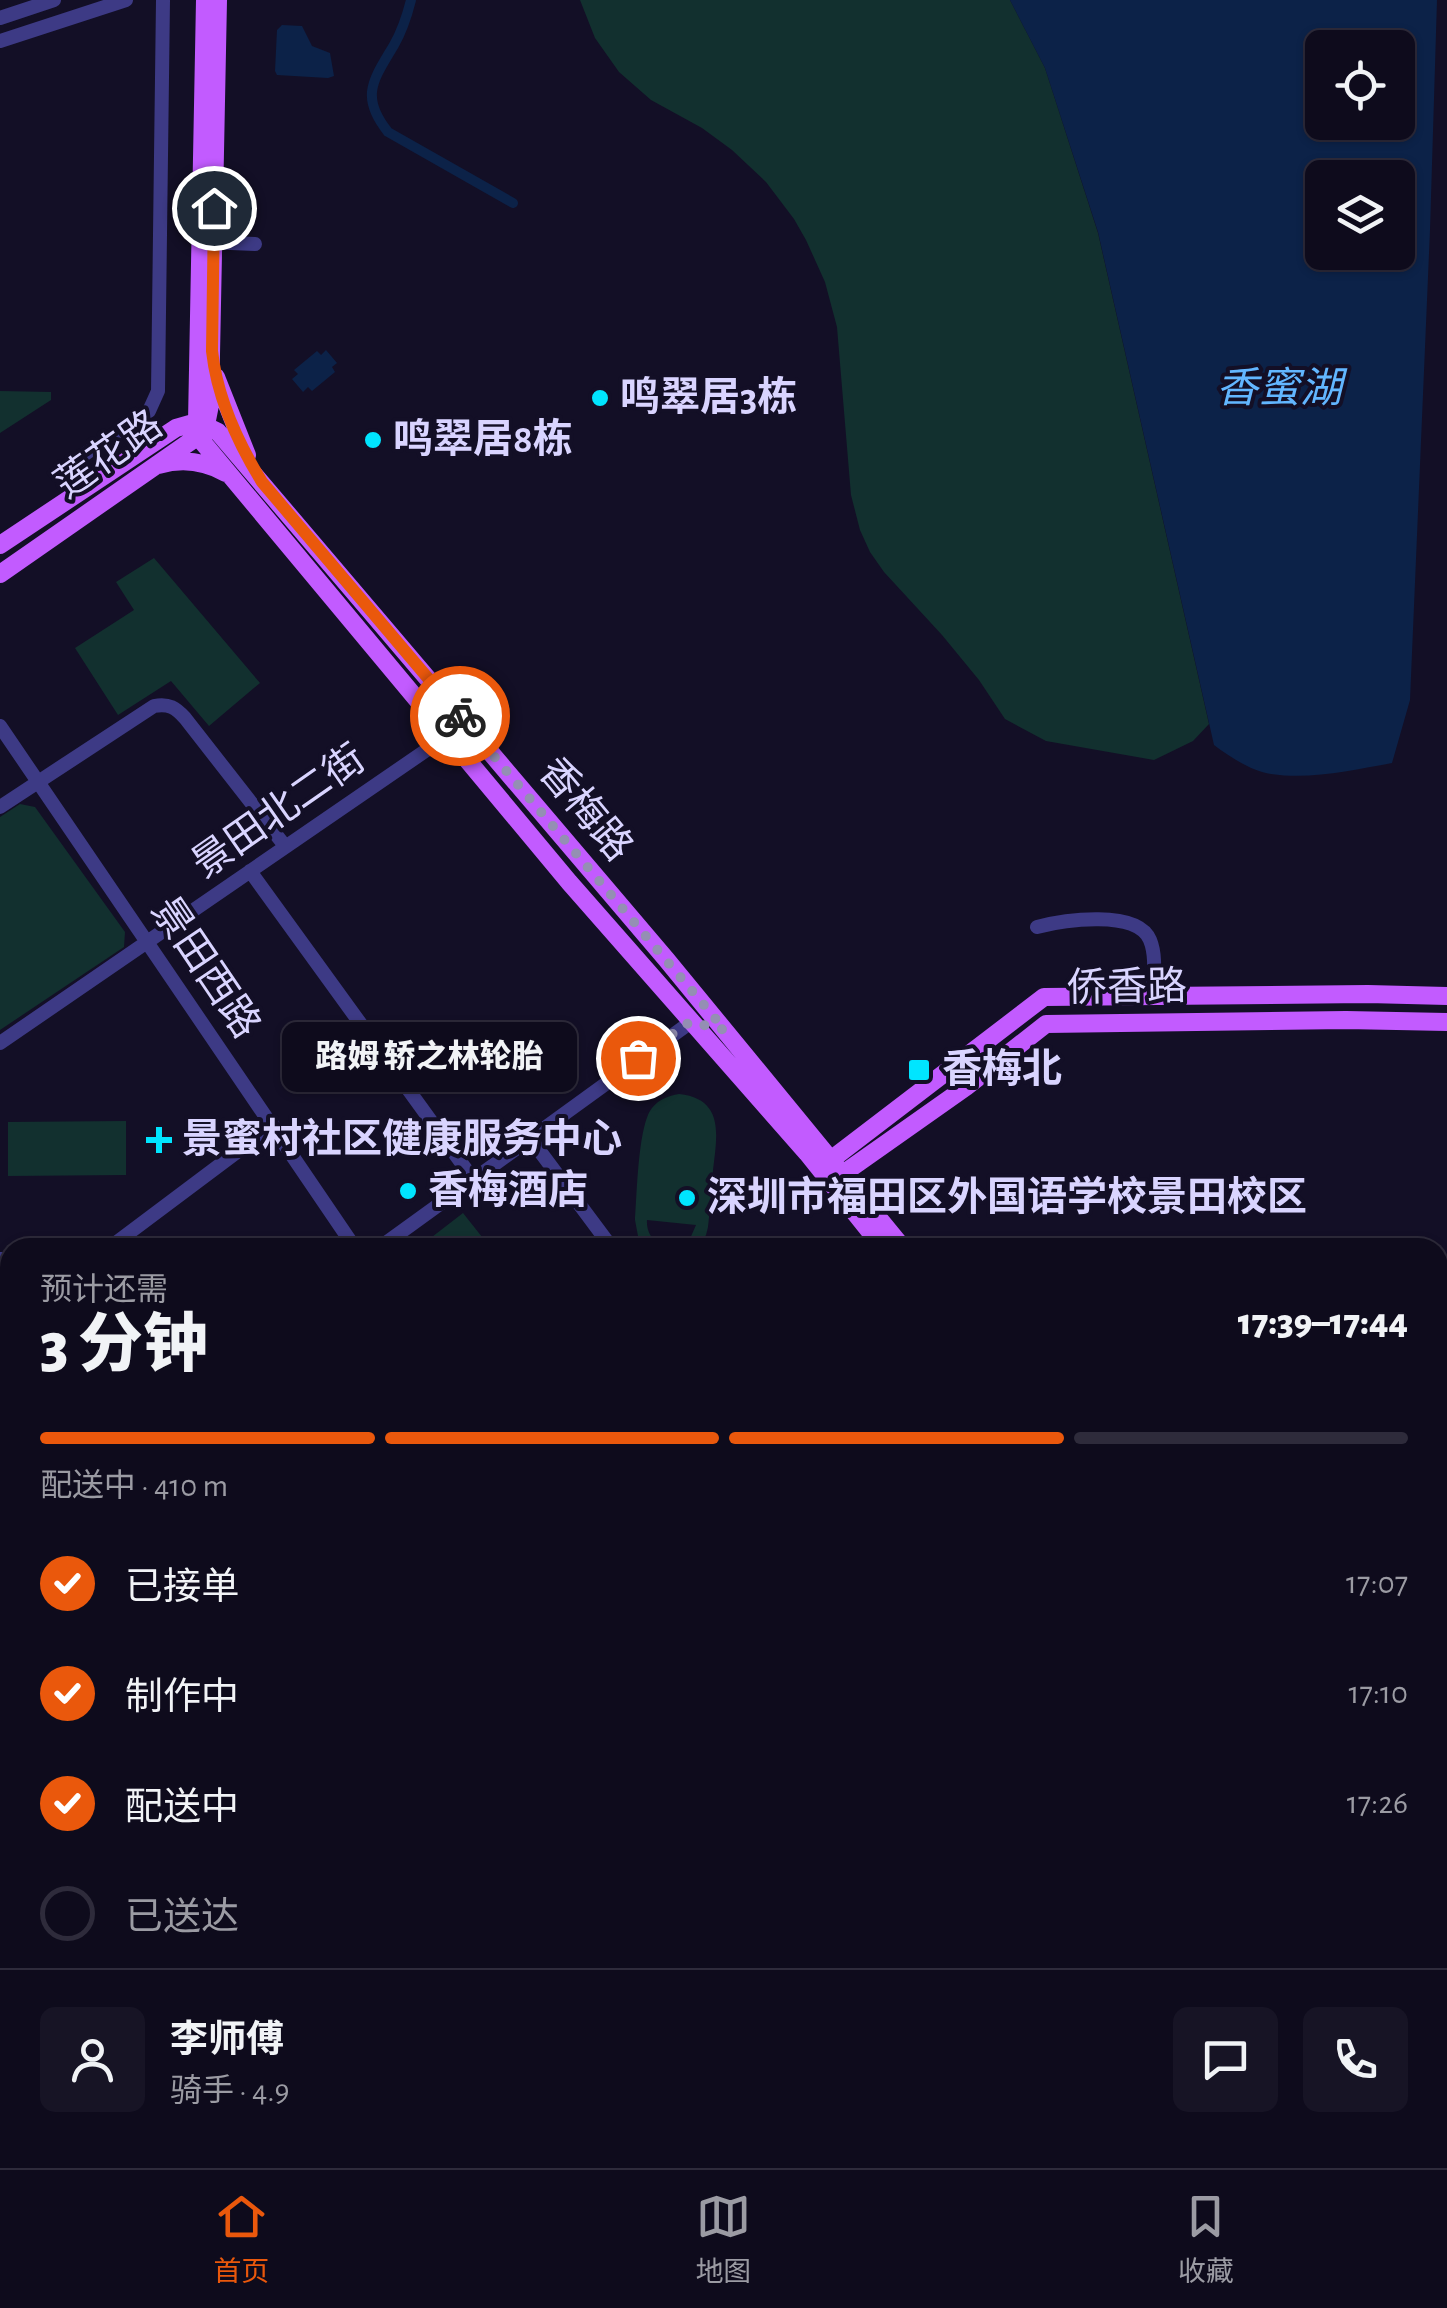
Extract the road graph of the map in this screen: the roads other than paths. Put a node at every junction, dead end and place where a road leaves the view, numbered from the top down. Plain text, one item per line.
1 (54, 0) edge
2 (126, 0) edge
3 (163, 0) edge
4 (205, 0) edge
5 (218, 0) edge
6 (38, 2) edge
7 (0, 18) edge
8 (0, 41) edge
9 (207, 242) junction
10 (255, 244) dead end
11 (212, 351) junction
12 (198, 365) junction
13 (200, 427) junction
14 (170, 431) junction
15 (85, 454) dead end
16 (150, 469) junction
17 (230, 476) junction
18 (262, 482) junction
19 (80, 492) junction
20 (91, 510) junction
21 (0, 545) edge
22 (0, 574) edge
23 (0, 726) edge
24 (447, 736) junction
25 (38, 782) junction
26 (0, 807) edge
27 (285, 846) junction
28 (584, 862) junction
29 (248, 873) junction
30 (569, 882) junction
31 (1037, 928) dead end
32 (148, 942) junction
33 (1152, 996) junction
34 (1447, 996) edge
35 (709, 1010) junction
36 (690, 1022) junction
37 (1447, 1022) edge
38 (725, 1030) junction
39 (0, 1044) edge
40 (273, 1126) junction
41 (530, 1138) junction
42 (834, 1169) junction
43 (471, 1181) junction
44 (122, 1238) edge
45 (348, 1238) edge
46 (393, 1238) edge
47 (605, 1238) edge
48 (878, 1238) edge
49 (894, 1238) edge

1 - 6 street
2 - 8 street
3 - 15 street
4 - 9 main road
5 - 9 main road
6 - 7 street
9 - 10 street
9 - 11 main road
9 - 12 main road
11 - 13 main road
11 - 18 main road
12 - 13 main road
12 - 14 main road
13 - 14 main road, 莲花路
13 - 16 main road, 莲花路
13 - 17 main road, 香梅路
13 - 18 main road, 香梅路
14 - 19 main road, 莲花路
16 - 17 main road
16 - 20 main road, 莲花路
17 - 24 main road, 香梅路
18 - 28 main road, 香梅路
19 - 20 main road
19 - 21 main road, 莲花路
20 - 22 main road, 莲花路
23 - 25 street, 景田西路
24 - 27 street, 景田北二街
24 - 30 main road, 香梅路
25 - 26 street
25 - 27 street
25 - 32 street, 景田西路
27 - 29 street, 景田北二街
28 - 30 main road
28 - 35 main road, 香梅路
29 - 32 street, 景田北二街
29 - 43 street
30 - 36 main road, 香梅路
31 - 33 street
32 - 39 street, 景田北二街
32 - 40 street, 景田西路
33 - 34 main road, 侨香路
33 - 42 main road, 侨香路
35 - 36 main road
35 - 38 main road, 香梅路
36 - 38 main road
36 - 41 street
36 - 42 main road, 香梅路
37 - 42 main road, 侨香路
38 - 42 main road, 香梅路
40 - 44 street
40 - 45 street, 景田西路
41 - 43 street
41 - 47 street
42 - 48 main road, 香梅路
42 - 49 main road, 香梅路
43 - 46 street

